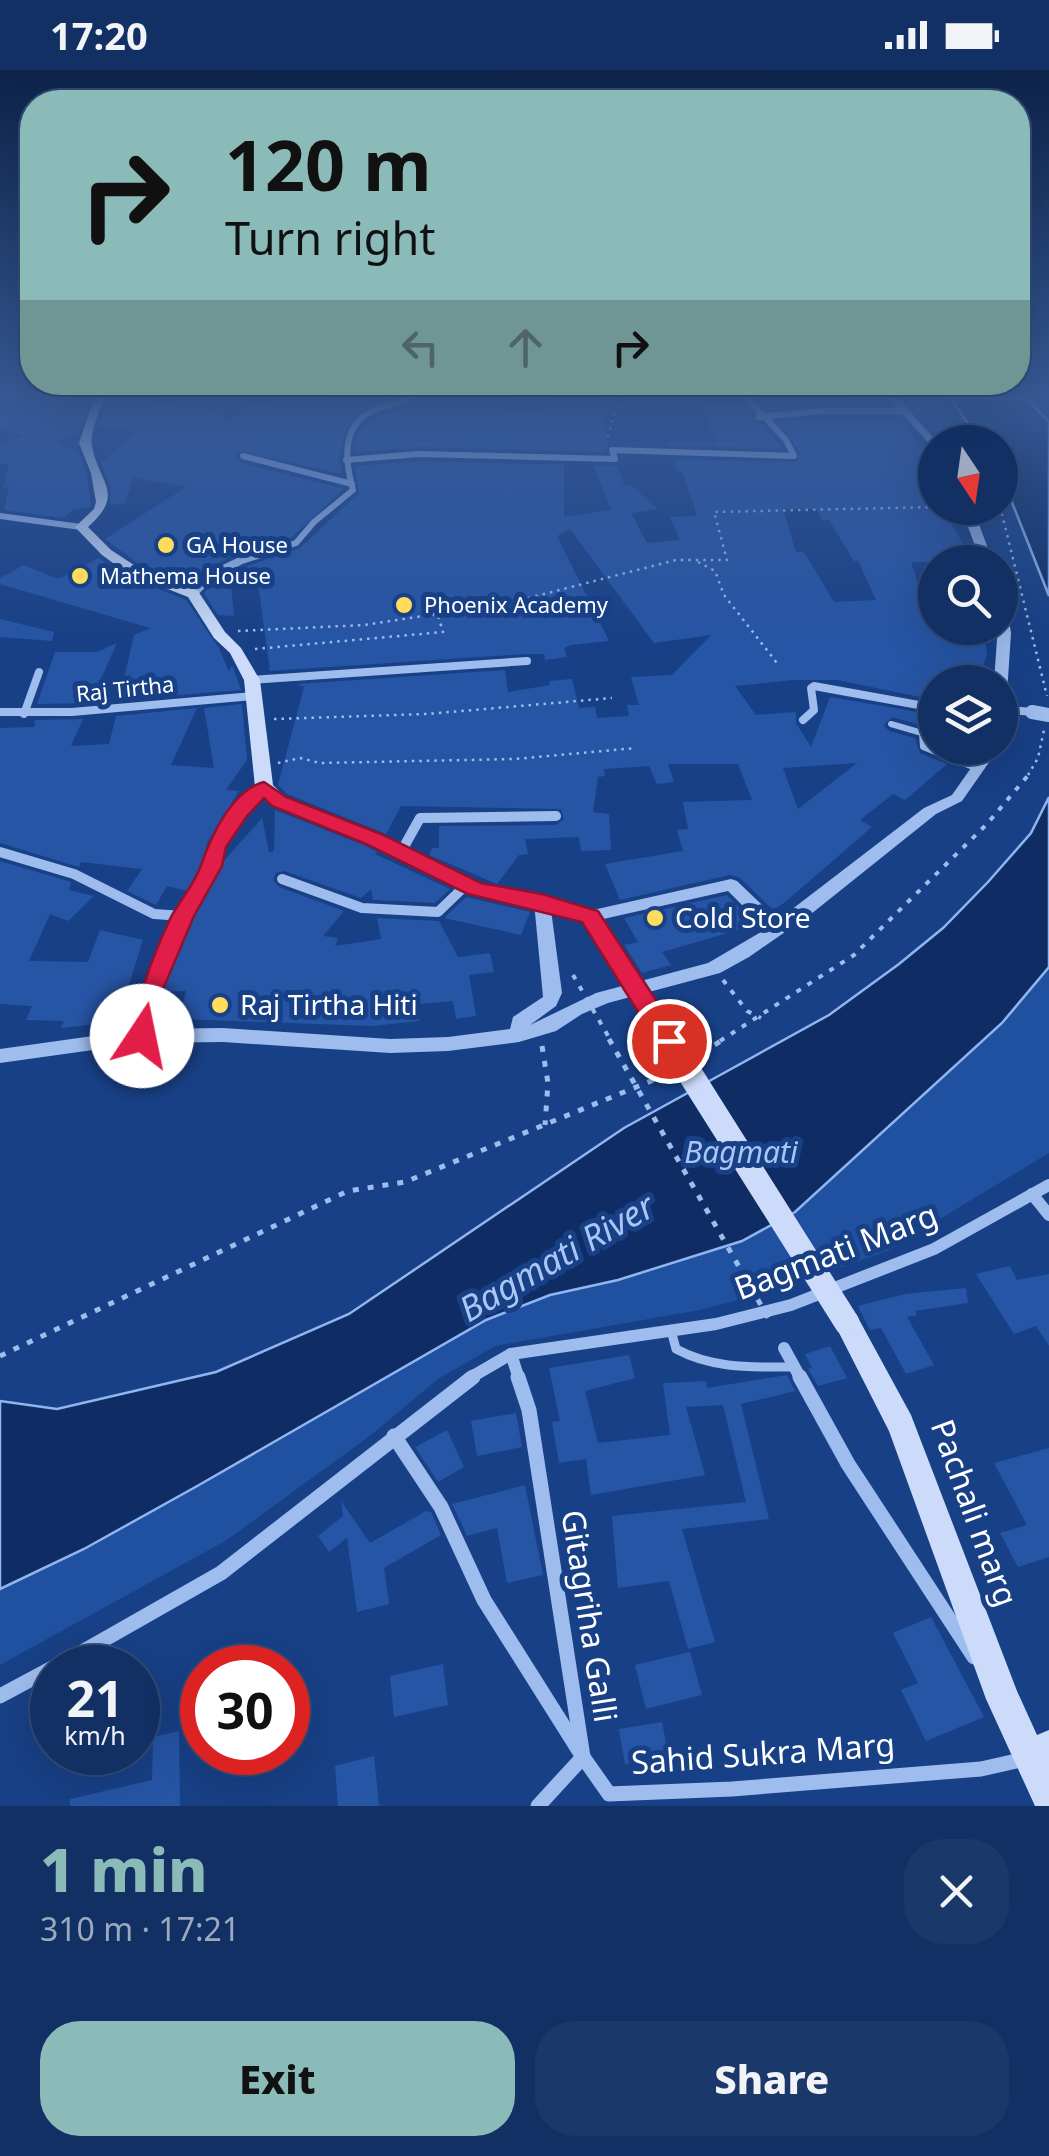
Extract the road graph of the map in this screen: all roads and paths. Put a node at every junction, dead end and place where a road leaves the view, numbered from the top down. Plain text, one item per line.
1 (98, 479) edge
2 (333, 479) edge
3 (351, 479) edge
4 (352, 484) junction
5 (918, 507) edge
6 (0, 516) edge
7 (81, 527) junction
8 (695, 560) junction
9 (193, 594) junction
10 (436, 612) junction
11 (219, 635) junction
12 (236, 650) junction
13 (527, 661) dead end
14 (776, 663) dead end
15 (39, 672) dead end
16 (252, 680) junction
17 (253, 696) junction
18 (612, 698) dead end
19 (918, 705) edge
20 (1018, 710) edge
21 (0, 712) edge
22 (24, 714) junction
23 (1049, 715) edge
24 (803, 720) dead end
25 (255, 722) junction
26 (891, 724) dead end
27 (636, 748) dead end
28 (981, 765) edge
29 (264, 766) junction
30 (978, 770) junction
31 (264, 788) junction
32 (556, 816) dead end
33 (0, 852) edge
34 (401, 852) junction
35 (450, 877) junction
36 (282, 880) dead end
37 (542, 902) junction
38 (182, 916) junction
39 (590, 916) junction
40 (777, 929) junction
41 (714, 968) junction
42 (574, 975) dead end
43 (761, 1018) dead end
44 (529, 1032) junction
45 (142, 1036) junction
46 (0, 1056) edge
47 (544, 1125) dead end
48 (1049, 1185) edge
49 (1032, 1194) junction
50 (1049, 1214) edge
51 (770, 1321) dead end
52 (671, 1330) junction
53 (784, 1348) dead end
54 (512, 1354) junction
55 (795, 1367) junction
56 (394, 1436) junction
57 (94, 1645) edge
58 (30, 1680) edge
59 (0, 1696) edge
60 (1003, 1699) junction
61 (1040, 1752) edge
62 (583, 1757) junction
63 (1049, 1798) edge
64 (609, 1800) edge
65 (538, 1806) edge

1 - 7 main road
2 - 4 street
3 - 4 street
4 - 9 street
5 - 8 path
6 - 7 street
7 - 9 main road
8 - 10 path
8 - 14 path
9 - 11 main road
10 - 11 path
10 - 12 path
11 - 12 main road
12 - 16 main road
13 - 16 street
15 - 22 street
16 - 17 main road
17 - 22 street, Raj Tirtha
17 - 25 main road
18 - 25 path
19 - 24 street
20 - 23 street, bridge
21 - 22 street, Raj Tirtha
25 - 29 main road
26 - 30 lane
27 - 29 path
28 - 30 street
29 - 31 main road
30 - 40 street
31 - 34 main road
31 - 38 street
32 - 34 street
33 - 38 street
34 - 35 main road
35 - 36 street
35 - 37 main road
37 - 39 main road
37 - 44 street
38 - 45 street
39 - 40 street
39 - 60 main road, Pachali marg, bridge
40 - 41 street
41 - 43 path
41 - 44 street
42 - 51 path, bridge
44 - 45 street
44 - 47 path
45 - 46 street
48 - 49 street, Bagmati Marg
49 - 50 street
49 - 52 street, Bagmati Marg
52 - 54 street, Bagmati Marg
52 - 55 lane
53 - 55 street
54 - 56 street
54 - 62 street, Gitagriha Galli
55 - 60 street
56 - 57 street
56 - 62 street, Gitagriha Galli
58 - 59 street
60 - 61 main road, Pachali marg
61 - 63 main road, Pachali marg
61 - 64 street, Sahid Sukra Marg
62 - 64 street, Sahid Sukra Marg
62 - 65 street

